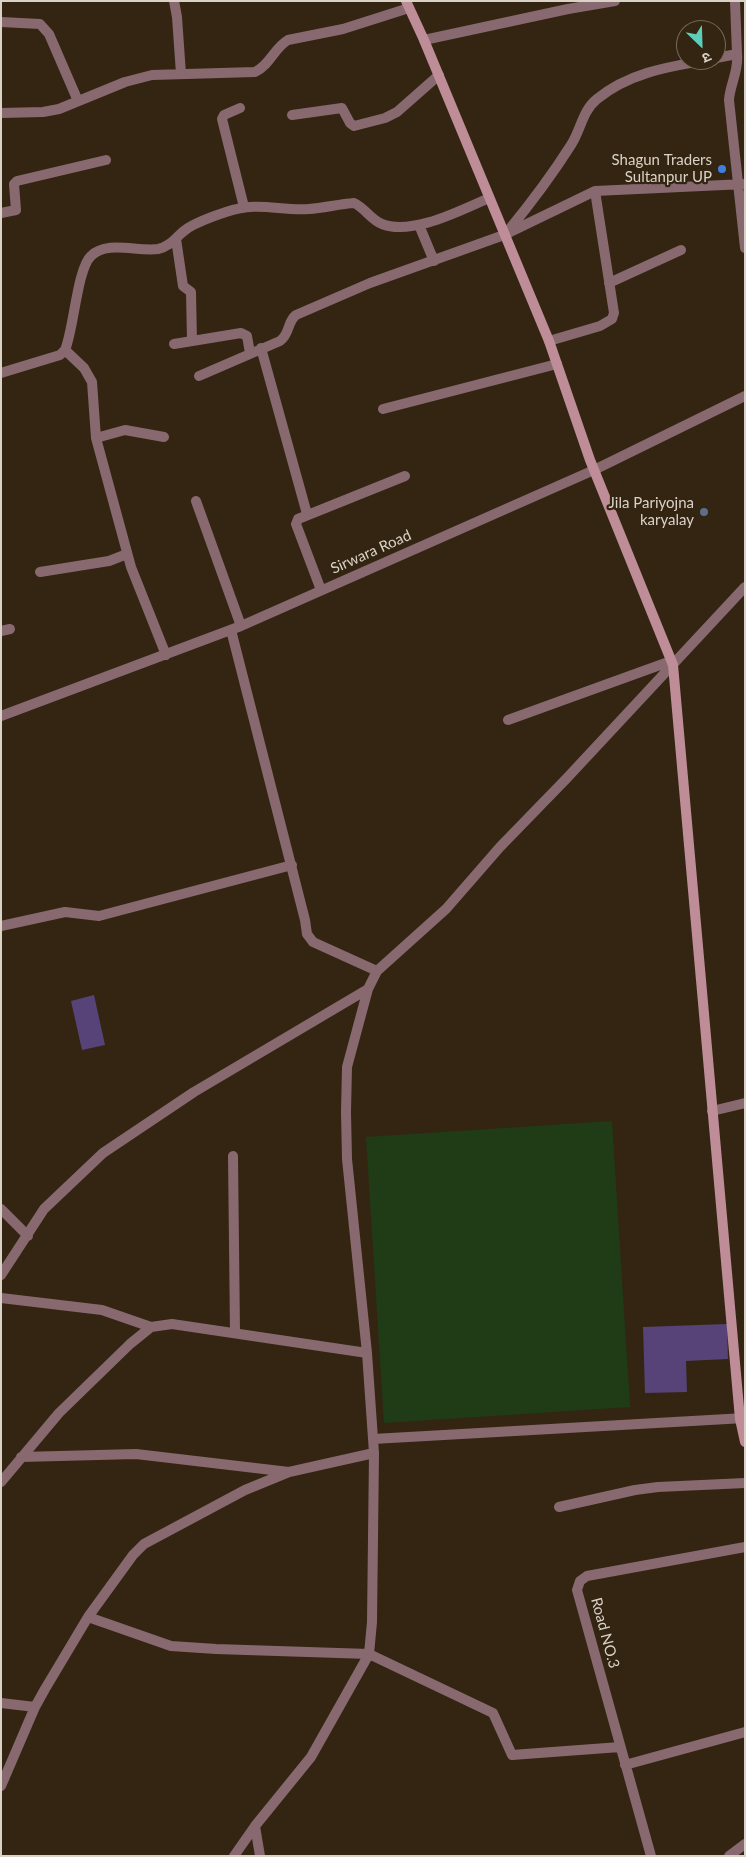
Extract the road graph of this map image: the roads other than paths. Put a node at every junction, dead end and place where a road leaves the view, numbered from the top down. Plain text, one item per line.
1 (174, 1) edge
2 (615, 1) edge
3 (735, 1) edge
4 (407, 5) edge
5 (567, 5) edge
6 (1, 22) edge
7 (424, 40) junction
8 (726, 59) edge
9 (740, 60) edge
10 (676, 67) edge
11 (181, 74) junction
12 (439, 75) junction
13 (78, 101) junction
14 (240, 108) dead end
15 (1, 113) edge
16 (292, 115) dead end
17 (106, 160) dead end
18 (742, 184) edge
19 (595, 192) junction
20 (490, 198) junction
21 (244, 207) junction
22 (1, 213) edge
23 (419, 225) junction
24 (504, 235) junction
25 (176, 239) junction
26 (745, 248) edge
27 (681, 250) dead end
28 (434, 261) junction
29 (609, 283) junction
30 (192, 341) junction
31 (550, 341) junction
32 (174, 344) dead end
33 (261, 348) junction
34 (65, 350) junction
35 (250, 353) junction
36 (557, 364) junction
37 (1, 373) edge
38 (199, 376) dead end
39 (745, 396) edge
40 (383, 409) dead end
41 (164, 437) dead end
42 (96, 438) junction
43 (594, 470) junction
44 (405, 476) dead end
45 (196, 501) dead end
46 (307, 514) junction
47 (127, 554) junction
48 (40, 572) dead end
49 (745, 587) edge
50 (322, 590) junction
51 (241, 626) junction
52 (230, 630) junction
53 (166, 655) junction
54 (672, 663) junction
55 (1, 716) edge
56 (508, 720) dead end
57 (292, 866) junction
58 (1, 926) edge
59 (377, 971) junction
60 (368, 989) junction
61 (745, 1103) edge
62 (712, 1111) junction
63 (233, 1156) dead end
64 (1, 1209) edge
65 (28, 1236) junction
66 (1, 1275) edge
67 (1, 1298) edge
68 (151, 1327) junction
69 (235, 1332) junction
70 (367, 1353) junction
71 (742, 1418) edge
72 (373, 1439) junction
73 (745, 1442) edge
74 (374, 1453) junction
75 (21, 1457) junction
76 (289, 1472) junction
77 (1, 1482) edge
78 (745, 1483) edge
79 (560, 1507) dead end
80 (745, 1547) edge
81 (88, 1617) junction
82 (368, 1654) junction
83 (1, 1703) edge
84 (35, 1707) junction
85 (745, 1732) edge
86 (620, 1746) junction
87 (625, 1765) junction
88 (1, 1786) edge
89 (255, 1826) junction
90 (745, 1844) edge
91 (234, 1856) edge
92 (260, 1856) edge
93 (652, 1856) edge
94 (729, 1856) edge

1 - 11 street
2 - 5 street
3 - 9 street
4 - 7 street
4 - 11 street
5 - 7 street
6 - 13 street
7 - 12 street
8 - 9 street
9 - 18 street
10 - 24 street
11 - 13 street
12 - 16 street
12 - 20 street
13 - 15 street
14 - 21 street
17 - 22 street
18 - 19 street
18 - 26 street
19 - 24 street
19 - 29 street
20 - 23 street
20 - 24 street
21 - 23 street
21 - 25 street
23 - 28 street
24 - 28 street
24 - 31 street
25 - 30 street
25 - 34 street
27 - 29 street
28 - 33 street
29 - 31 street
30 - 32 street
30 - 35 street
31 - 36 street
33 - 35 street
33 - 46 street
34 - 37 street
34 - 42 street
35 - 38 street
36 - 40 street
36 - 43 street
39 - 43 street, Sirwara Road
41 - 42 street
42 - 47 street
43 - 50 street, Sirwara Road
43 - 54 street
44 - 46 street
45 - 51 street
46 - 50 street
47 - 48 street
47 - 53 street
49 - 54 street
50 - 51 street, Sirwara Road
51 - 52 street, Sirwara Road
52 - 53 street, Sirwara Road
52 - 57 street
53 - 55 street, Sirwara Road
54 - 56 street
54 - 59 street
54 - 62 street
57 - 58 street
57 - 59 street
59 - 60 street
60 - 65 street
60 - 70 street
61 - 62 street
62 - 71 street
63 - 69 street
64 - 65 street
65 - 66 street
67 - 68 street
68 - 69 street
68 - 75 street
69 - 70 street
70 - 72 street
71 - 72 street
71 - 73 street
72 - 74 street
74 - 76 street
74 - 82 street
75 - 76 street
75 - 77 street
76 - 81 street
78 - 79 street
80 - 86 street, Road NO.3
81 - 82 street
81 - 84 street
82 - 86 street
82 - 89 street
83 - 84 street
84 - 88 street
85 - 87 street
86 - 87 street, Road NO.3
87 - 93 street, Road NO.3
89 - 91 street
89 - 92 street
90 - 94 street

